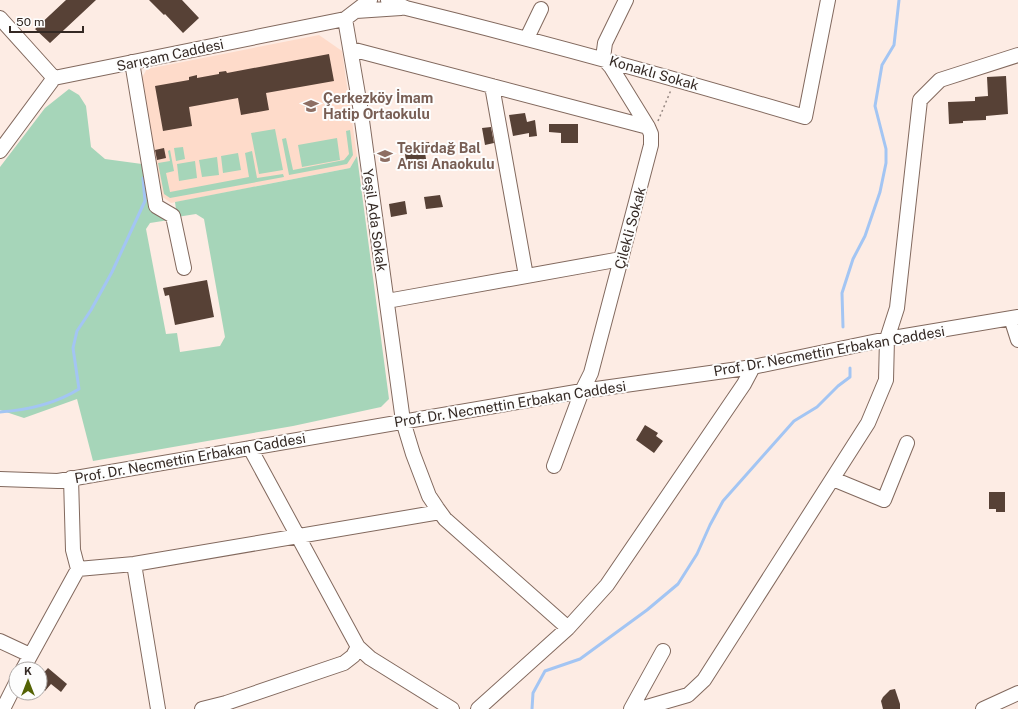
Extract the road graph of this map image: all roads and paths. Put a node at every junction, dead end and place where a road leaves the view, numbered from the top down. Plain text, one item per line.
1 (370, 0) edge
2 (388, 0) edge
3 (626, 0) edge
4 (828, 0) edge
5 (406, 8) junction
6 (541, 9) dead end
7 (351, 15) junction
8 (0, 18) edge
9 (527, 38) junction
10 (351, 49) junction
11 (1018, 54) edge
12 (603, 58) junction
13 (132, 62) junction
14 (54, 78) junction
15 (675, 78) junction
16 (492, 86) junction
17 (649, 130) junction
18 (0, 151) edge
19 (621, 259) junction
20 (184, 268) dead end
21 (526, 276) junction
22 (387, 301) junction
23 (1015, 317) edge
24 (887, 339) junction
25 (1018, 340) edge
26 (753, 367) junction
27 (582, 391) junction
28 (403, 421) junction
29 (907, 443) dead end
30 (250, 448) junction
31 (554, 466) dead end
32 (71, 478) junction
33 (0, 479) edge
34 (833, 479) junction
35 (440, 512) junction
36 (298, 536) junction
37 (134, 564) junction
38 (78, 569) junction
39 (568, 628) junction
40 (0, 641) edge
41 (358, 646) junction
42 (663, 651) dead end
43 (30, 655) junction
44 (27, 661) edge
45 (1018, 693) edge
46 (8, 699) edge
47 (227, 706) edge
48 (3, 709) edge
49 (158, 709) edge
50 (202, 709) edge
51 (452, 709) edge
52 (478, 709) edge
53 (631, 709) edge
54 (640, 709) edge
55 (983, 709) edge

1 - 7 street, Sarıçam Caddesi
2 - 5 street, Konaklı Sokak
3 - 12 street
4 - 15 street, Konaklı Sokak
5 - 7 street
5 - 9 street, Konaklı Sokak
6 - 9 street
7 - 10 street, Yeşil Ada Sokak
7 - 13 street, Sarıçam Caddesi
8 - 14 street
9 - 12 street, Konaklı Sokak
10 - 16 street
10 - 22 street, Yeşil Ada Sokak
11 - 24 street
12 - 15 street, Konaklı Sokak
12 - 17 street
13 - 14 street, Sarıçam Caddesi
13 - 20 street
14 - 18 street
15 - 17 path
16 - 17 street
16 - 21 street
17 - 19 street, Çilekli Sokak
19 - 21 street
19 - 27 street, Çilekli Sokak
21 - 22 street
22 - 28 street, Yeşil Ada Sokak
23 - 24 street, Prof. Dr. Necmettin Erbakan Caddesi
23 - 25 street
24 - 26 street, Prof. Dr. Necmettin Erbakan Caddesi
24 - 34 street
26 - 27 street, Prof. Dr. Necmettin Erbakan Caddesi
26 - 39 street
27 - 28 street, Prof. Dr. Necmettin Erbakan Caddesi
27 - 31 street, Çilekli Sokak
28 - 30 street, Prof. Dr. Necmettin Erbakan Caddesi
28 - 35 street, Yeşil Ada Sokak
29 - 34 street
30 - 32 street, Prof. Dr. Necmettin Erbakan Caddesi
30 - 36 street
32 - 33 street, Prof. Dr. Necmettin Erbakan Caddesi
32 - 38 street
34 - 54 street
35 - 36 street
35 - 39 street, Yeşil Ada Sokak
36 - 37 street
36 - 41 street
37 - 38 street
37 - 49 street
38 - 43 street
39 - 52 street
40 - 43 street
41 - 47 street
41 - 51 street
42 - 53 street
43 - 44 street
45 - 55 street
46 - 48 street
47 - 50 street

